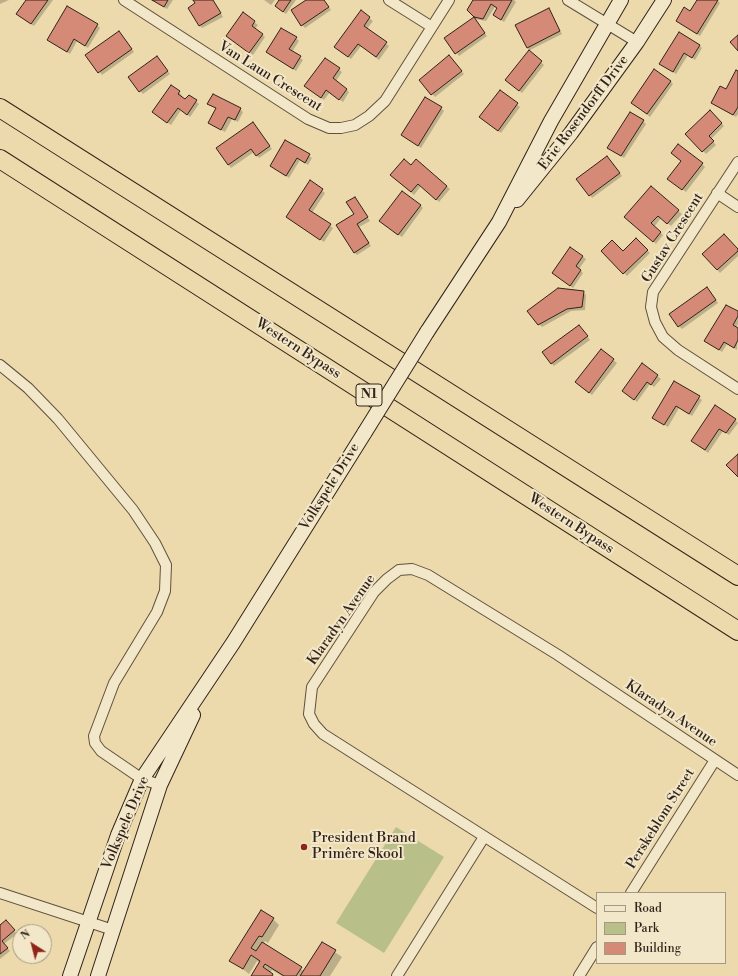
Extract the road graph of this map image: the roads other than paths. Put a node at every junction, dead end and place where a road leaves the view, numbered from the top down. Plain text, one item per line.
1 (124, 0) edge
2 (389, 0) edge
3 (449, 0) edge
4 (568, 0) edge
5 (621, 0) edge
6 (664, 0) edge
7 (607, 23) junction
8 (432, 27) junction
9 (637, 42) junction
10 (0, 108) edge
11 (551, 121) junction
12 (571, 133) junction
13 (0, 159) edge
14 (738, 162) edge
15 (717, 194) junction
16 (738, 207) edge
17 (499, 222) junction
18 (427, 332) joint
19 (0, 365) edge
20 (738, 389) edge
21 (738, 576) edge
22 (738, 631) edge
23 (233, 642) junction
24 (715, 760) junction
25 (738, 775) edge
26 (142, 779) junction
27 (160, 785) junction
28 (484, 837) junction
29 (632, 892) edge
30 (0, 893) edge
31 (596, 907) edge
32 (88, 920) junction
33 (113, 930) junction
34 (596, 949) edge
35 (70, 976) edge
36 (98, 976) edge
37 (397, 976) edge
38 (579, 976) edge

1 - 8 street, Van Laun Crescent
2 - 8 street
3 - 8 street, Van Laun Crescent
4 - 7 street
5 - 7 street, Eric Rosendorff Drive
6 - 9 street, Eric Rosendorff Drive
7 - 9 street
7 - 11 street, Eric Rosendorff Drive
9 - 12 street, Eric Rosendorff Drive
10 - 21 highway
11 - 12 street
11 - 17 street, Eric Rosendorff Drive
12 - 17 street, Eric Rosendorff Drive
13 - 22 highway, Western Bypass / N1
14 - 15 street, Gustav Crescent
15 - 16 street
15 - 20 street, Gustav Crescent
17 - 18 street, Eric Rosendorff Drive
18 - 23 street, Volkspele Drive, bridge
19 - 26 street
23 - 26 street, Volkspele Drive
23 - 27 street, Volkspele Drive
24 - 25 street, Klaradyn Avenue
24 - 28 street, Klaradyn Avenue
24 - 29 street, Perskeblom Street
26 - 27 street
26 - 32 street, Volkspele Drive
27 - 33 street, Volkspele Drive
28 - 31 street, Klaradyn Avenue
28 - 37 street
30 - 32 street
32 - 33 street
32 - 35 street, Volkspele Drive
33 - 36 street, Volkspele Drive
34 - 38 street

